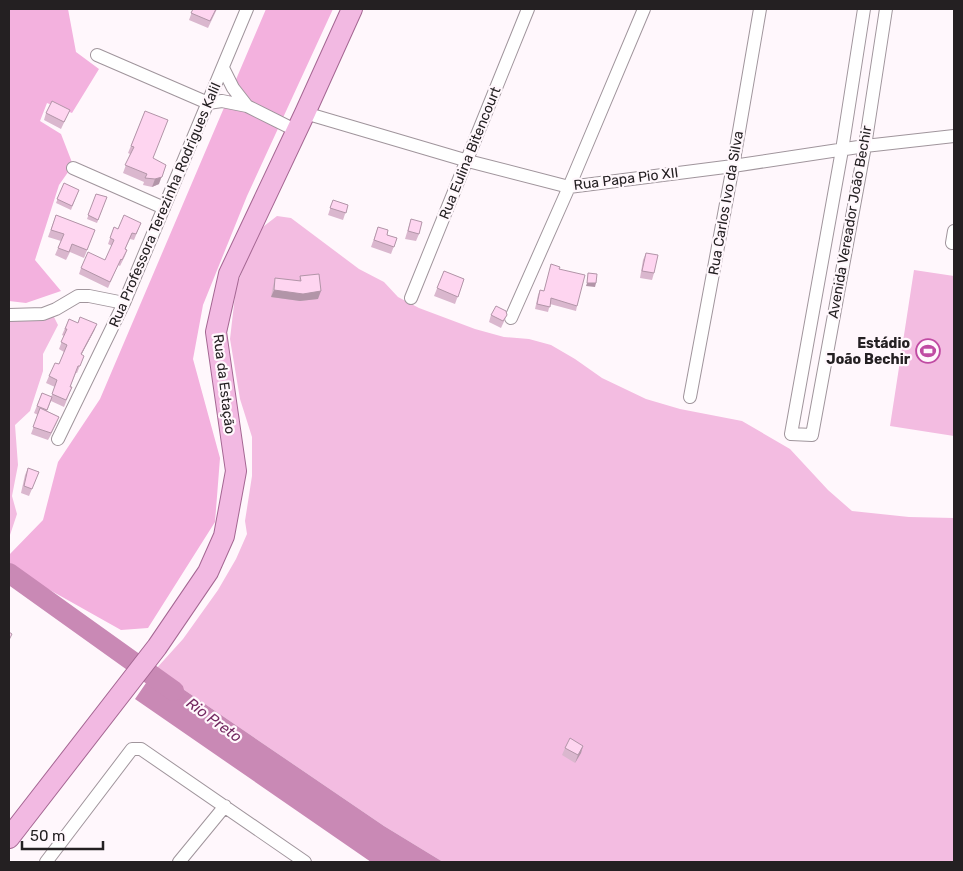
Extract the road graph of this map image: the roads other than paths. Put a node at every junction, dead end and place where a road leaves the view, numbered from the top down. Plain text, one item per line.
1 (247, 9) edge
2 (352, 9) edge
3 (528, 9) edge
4 (644, 9) edge
5 (760, 9) edge
6 (864, 9) edge
7 (886, 9) edge
8 (98, 55) dead end
9 (223, 68) junction
10 (208, 103) junction
11 (247, 106) junction
12 (305, 113) junction
13 (297, 131) junction
14 (954, 136) edge
15 (865, 146) junction
16 (842, 150) junction
17 (468, 161) junction
18 (733, 166) junction
19 (73, 168) dead end
20 (569, 187) junction
21 (164, 208) junction
22 (411, 298) dead end
23 (124, 303) junction
24 (9, 315) edge
25 (511, 318) dead end
26 (690, 397) dead end
27 (58, 439) dead end
28 (225, 806) junction
29 (9, 838) edge
30 (46, 862) edge
31 (180, 862) edge
32 (305, 862) edge

1 - 9 street, Rua Professora Terezinha Rodrigues Kalil
2 - 12 main road, Rua da Estação
3 - 17 street, Rua Eulina Bitencourt
4 - 20 street
5 - 18 street, Rua Carlos Ivo da Silva
6 - 16 street, Avenida Vereador João Bechir
7 - 15 street, Avenida Vereador João Bechir
8 - 10 street
9 - 10 street, Rua Professora Terezinha Rodrigues Kalil
9 - 11 street
10 - 11 street
10 - 21 street, Rua Professora Terezinha Rodrigues Kalil
11 - 13 street
12 - 13 main road, Rua da Estação
12 - 17 street, Rua Papa Pio XII
13 - 29 main road, Rua da Estação
14 - 15 street, Rua Papa Pio XII
15 - 16 street, Rua Papa Pio XII
15 - 16 street, Avenida Vereador João Bechir
16 - 18 street, Rua Papa Pio XII
17 - 20 street, Rua Papa Pio XII
17 - 22 street, Rua Eulina Bitencourt
18 - 20 street, Rua Papa Pio XII
18 - 26 street, Rua Carlos Ivo da Silva
19 - 21 street
20 - 25 street
21 - 23 street, Rua Professora Terezinha Rodrigues Kalil
23 - 24 street
23 - 27 street, Rua Professora Terezinha Rodrigues Kalil
28 - 30 street
28 - 31 street
28 - 32 street

